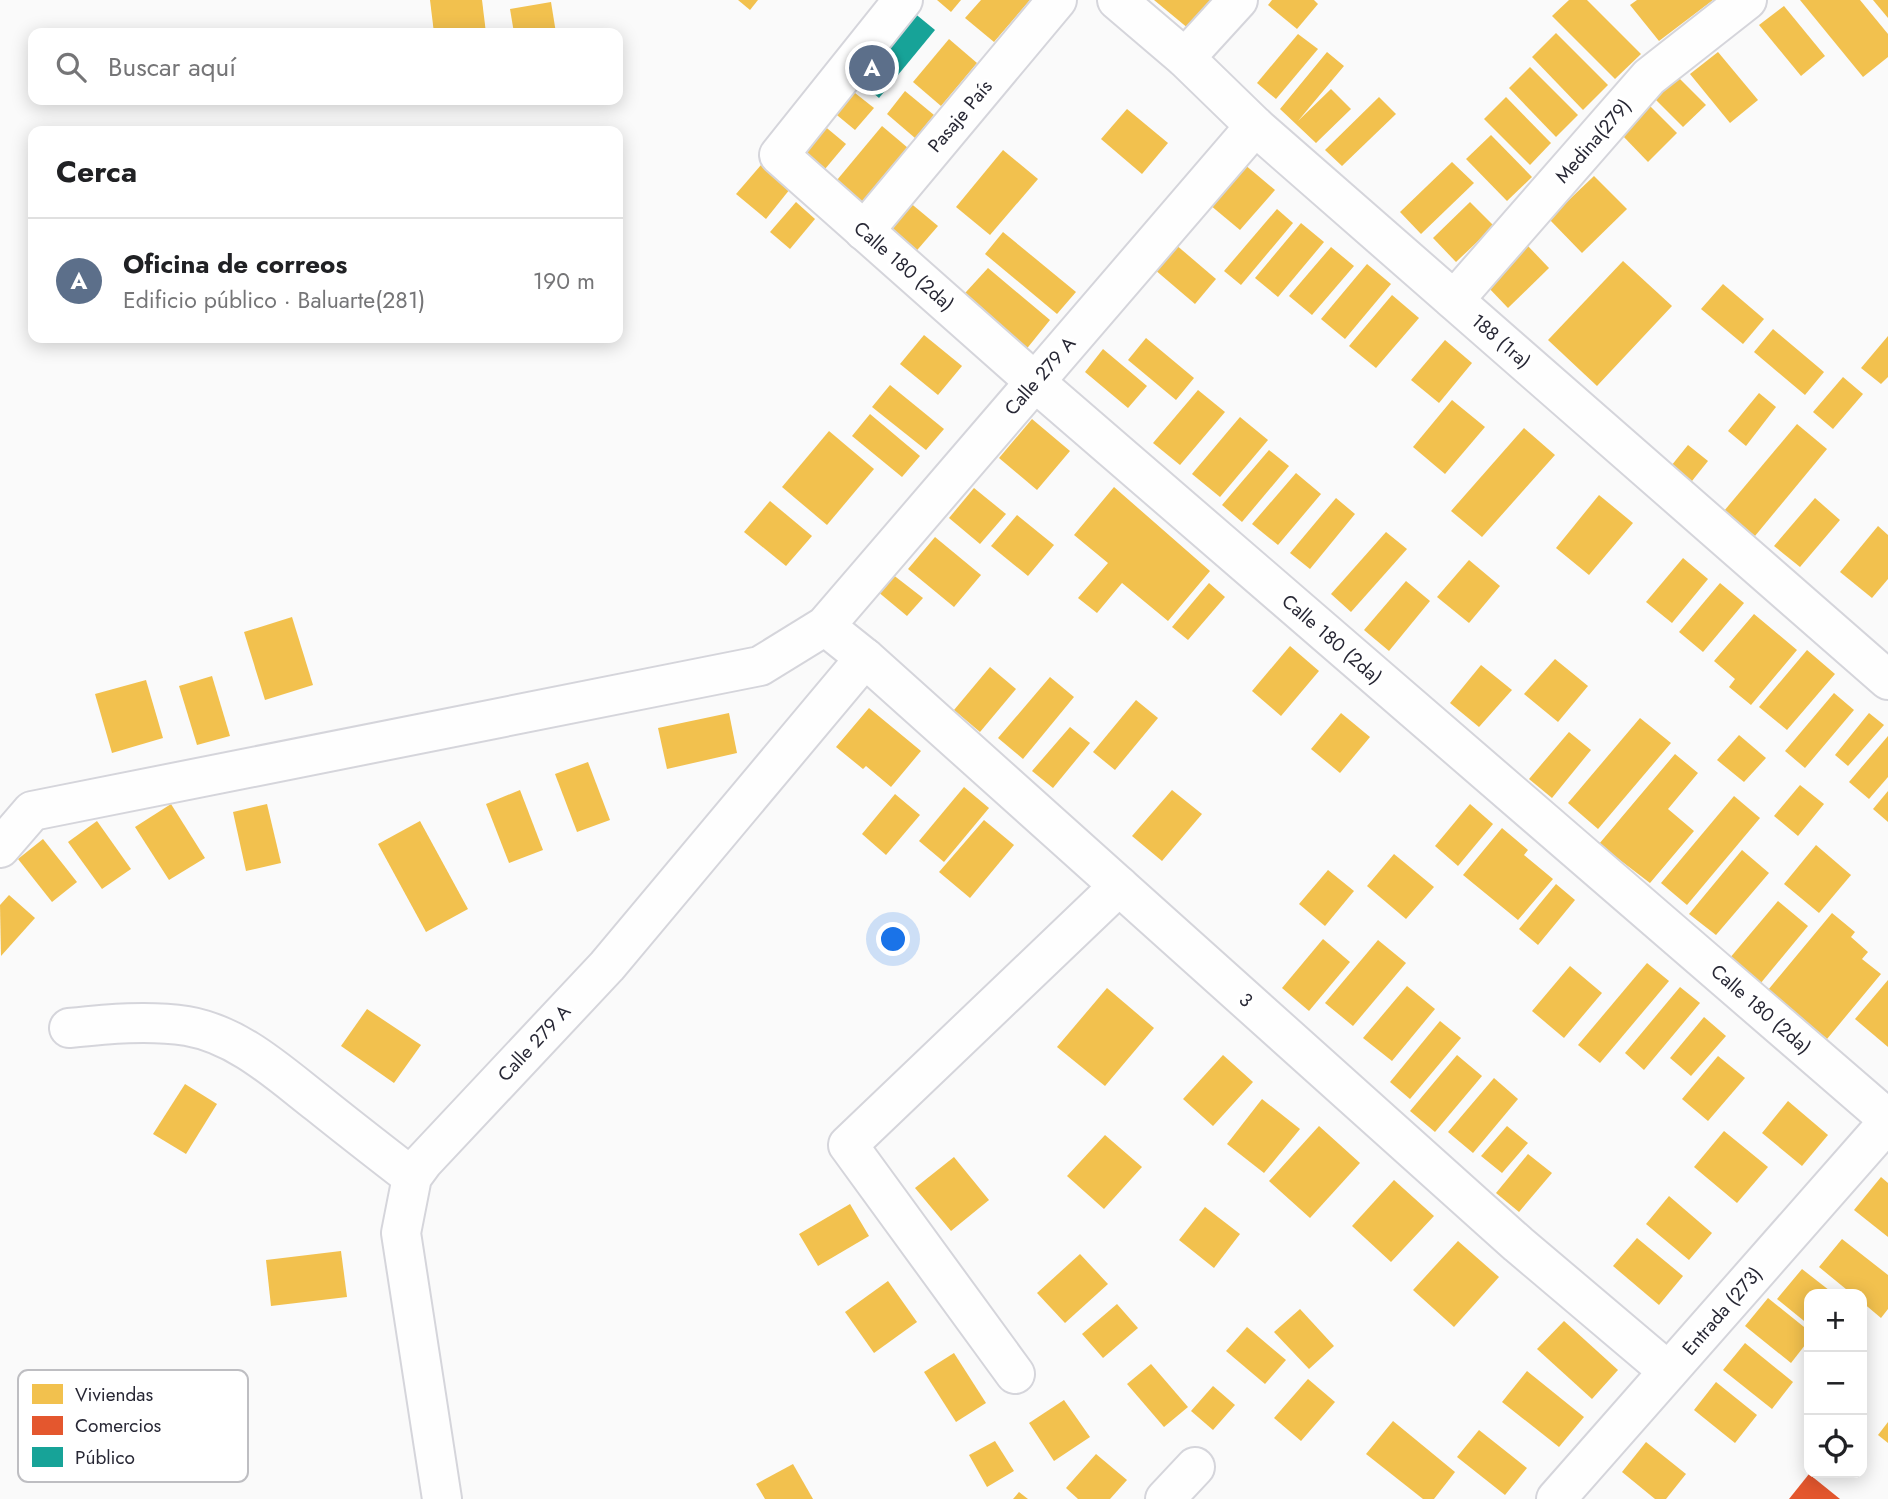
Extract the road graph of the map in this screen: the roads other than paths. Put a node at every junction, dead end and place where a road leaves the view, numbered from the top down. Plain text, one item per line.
1 (903, 0) edge
2 (1057, 0) edge
3 (1117, 0) edge
4 (1238, 0) edge
5 (1747, 0) edge
6 (1185, 58) junction
7 (1255, 126) junction
8 (864, 231) junction
9 (1454, 300) junction
10 (1034, 381) junction
11 (825, 626) junction
12 (864, 658) junction
13 (1888, 680) edge
14 (0, 848) edge
15 (1119, 886) junction
16 (69, 1028) dead end
17 (1888, 1120) edge
18 (412, 1177) junction
19 (1668, 1371) junction
20 (1015, 1374) dead end
21 (1195, 1466) dead end
22 (442, 1499) edge
23 (1165, 1499) edge
24 (1556, 1499) edge

1 - 8 street, Calle 180 (2da)
2 - 8 street, Pasaje País
3 - 6 street, 188 (1ra)
4 - 6 street
5 - 9 street, Medina(279)
6 - 7 street, 188 (1ra)
7 - 9 street, 188 (1ra)
7 - 10 street, Calle 279 A
8 - 10 street, Calle 180 (2da)
9 - 13 street, 188 (1ra)
10 - 11 street, Calle 279 A
10 - 17 street, Calle 180 (2da)
11 - 12 street, 3
11 - 14 street, Calle 279 A
12 - 15 street, 3
12 - 18 street, Calle 279 A
15 - 19 street, 3
15 - 20 street
16 - 18 street
17 - 19 street, Entrada (273)
18 - 22 street, Calle 279 A
19 - 24 street, Entrada (273)
21 - 23 street

